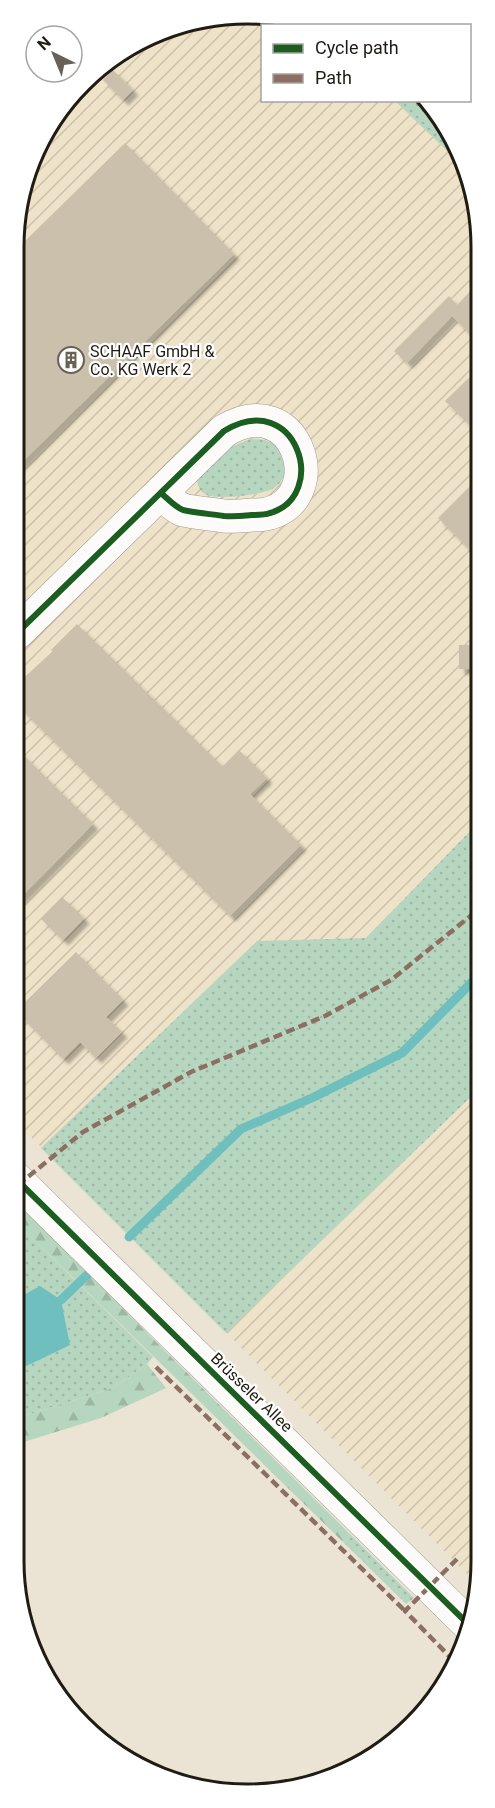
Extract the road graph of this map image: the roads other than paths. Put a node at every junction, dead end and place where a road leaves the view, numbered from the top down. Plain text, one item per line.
1 (161, 493) dead end
2 (24, 625) edge
3 (24, 1187) edge
4 (463, 1619) edge

1 - 2 street
3 - 4 street, Brüsseler Allee

